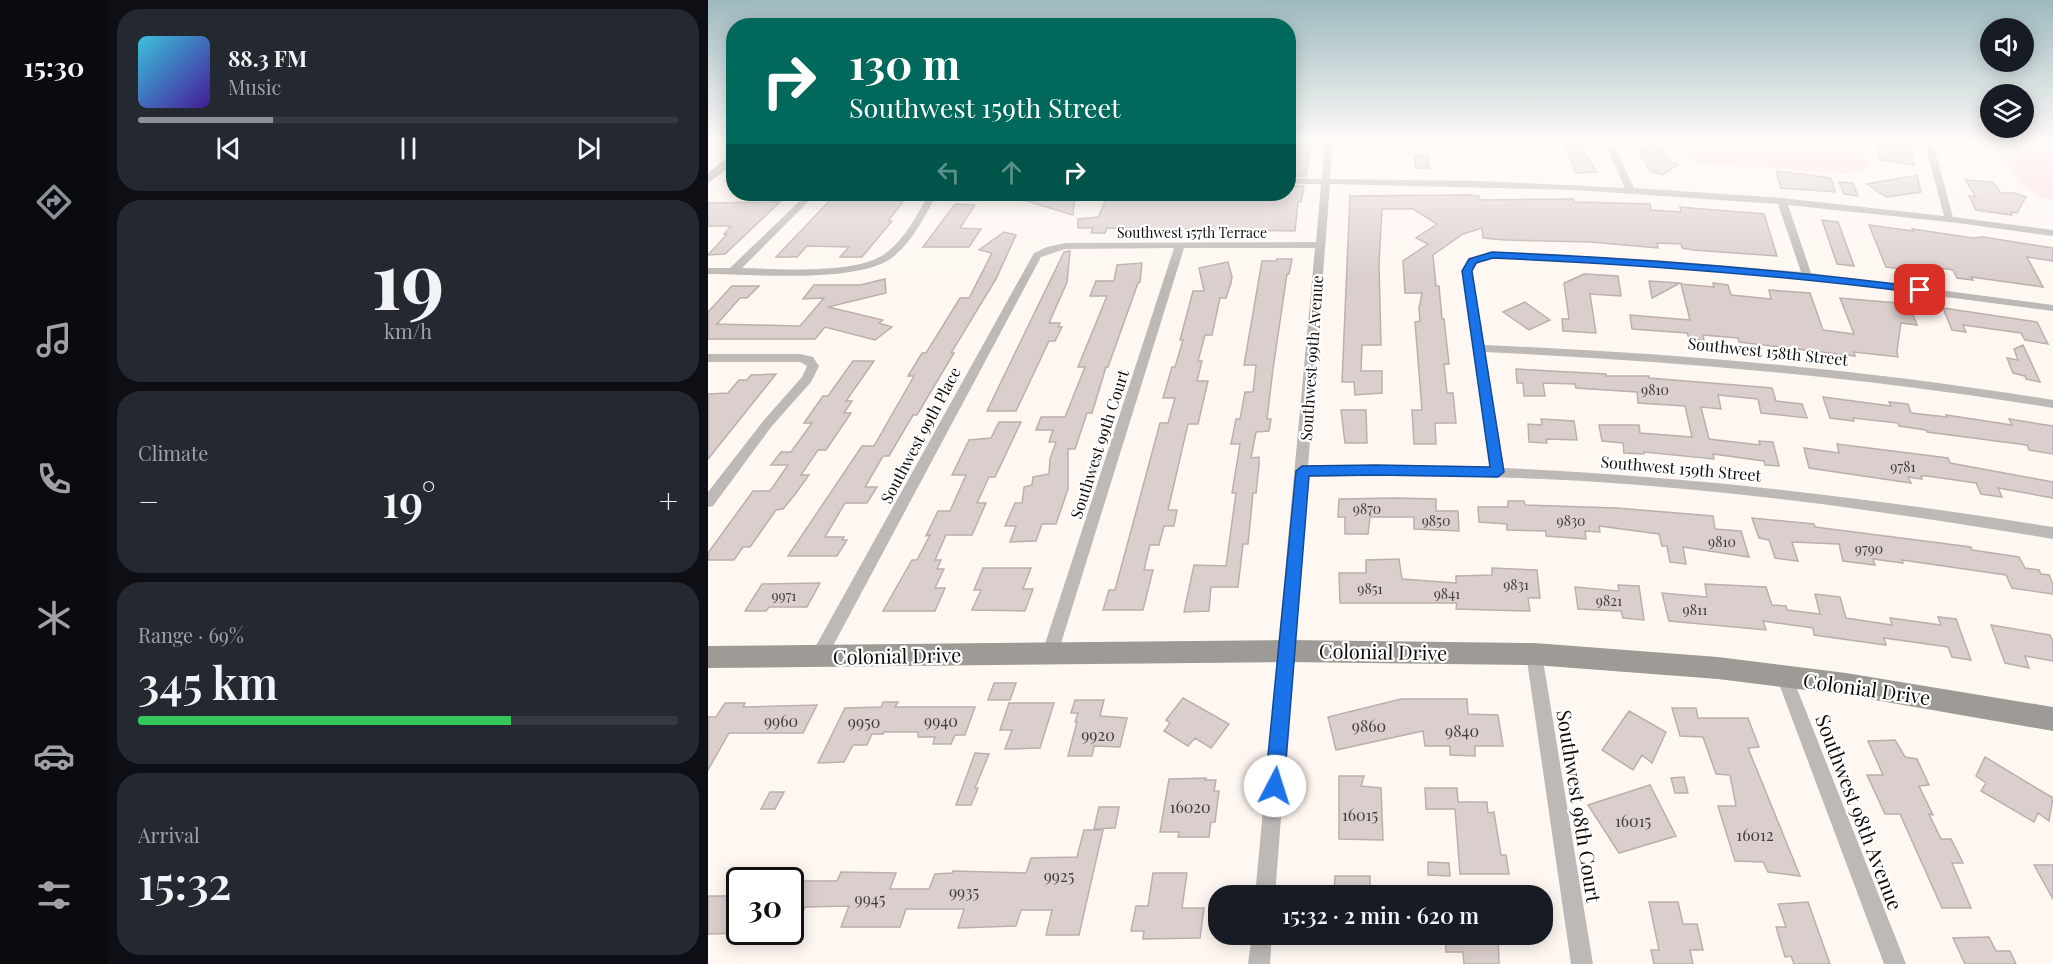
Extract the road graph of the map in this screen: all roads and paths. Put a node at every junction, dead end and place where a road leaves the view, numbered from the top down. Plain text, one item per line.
1 (1325, 188) edge
2 (1577, 188) edge
3 (1941, 188) edge
4 (1630, 190) joint
5 (805, 201) edge
6 (928, 201) edge
7 (1782, 201) junction
8 (1949, 219) junction
9 (2053, 233) edge
10 (1320, 245) junction
11 (1065, 246) joint
12 (1180, 246) junction
13 (735, 270) junction
14 (708, 271) edge
15 (1808, 276) junction
16 (2053, 308) edge
17 (1478, 348) junction
18 (708, 358) edge
19 (2053, 404) edge
20 (1302, 471) junction
21 (1498, 472) junction
22 (708, 502) edge
23 (2053, 533) edge
24 (1287, 651) junction
25 (1050, 653) junction
26 (1534, 654) junction
27 (819, 656) junction
28 (708, 657) edge
29 (1784, 676) junction
30 (2053, 719) edge
31 (1266, 885) edge
32 (1261, 945) edge
33 (1259, 964) edge
34 (1582, 964) edge
35 (1895, 964) edge

1 - 10 street, Southwest 99th Avenue
2 - 4 street
3 - 8 street
4 - 7 street
5 - 13 street
6 - 13 street
7 - 8 street
7 - 15 street
8 - 9 street
10 - 12 street, Southwest 157th Terrace
10 - 20 street, Southwest 99th Avenue
11 - 12 street, Southwest 157th Terrace
11 - 27 street, Southwest 99th Place
12 - 25 street, Southwest 99th Court
13 - 14 street
15 - 16 street
15 - 17 street
17 - 19 street, Southwest 158th Street
17 - 21 street
18 - 22 street
20 - 21 street, Southwest 159th Street
20 - 24 street, Southwest 99th Avenue
21 - 23 street, Southwest 159th Street
24 - 25 street, Colonial Drive
24 - 26 street, Colonial Drive
24 - 31 street, Southwest 99th Avenue
25 - 27 street, Colonial Drive
26 - 29 street, Colonial Drive
26 - 34 street, Southwest 98th Court
27 - 28 street, Colonial Drive
29 - 30 street, Colonial Drive
29 - 35 street, Southwest 98th Avenue
32 - 33 street

